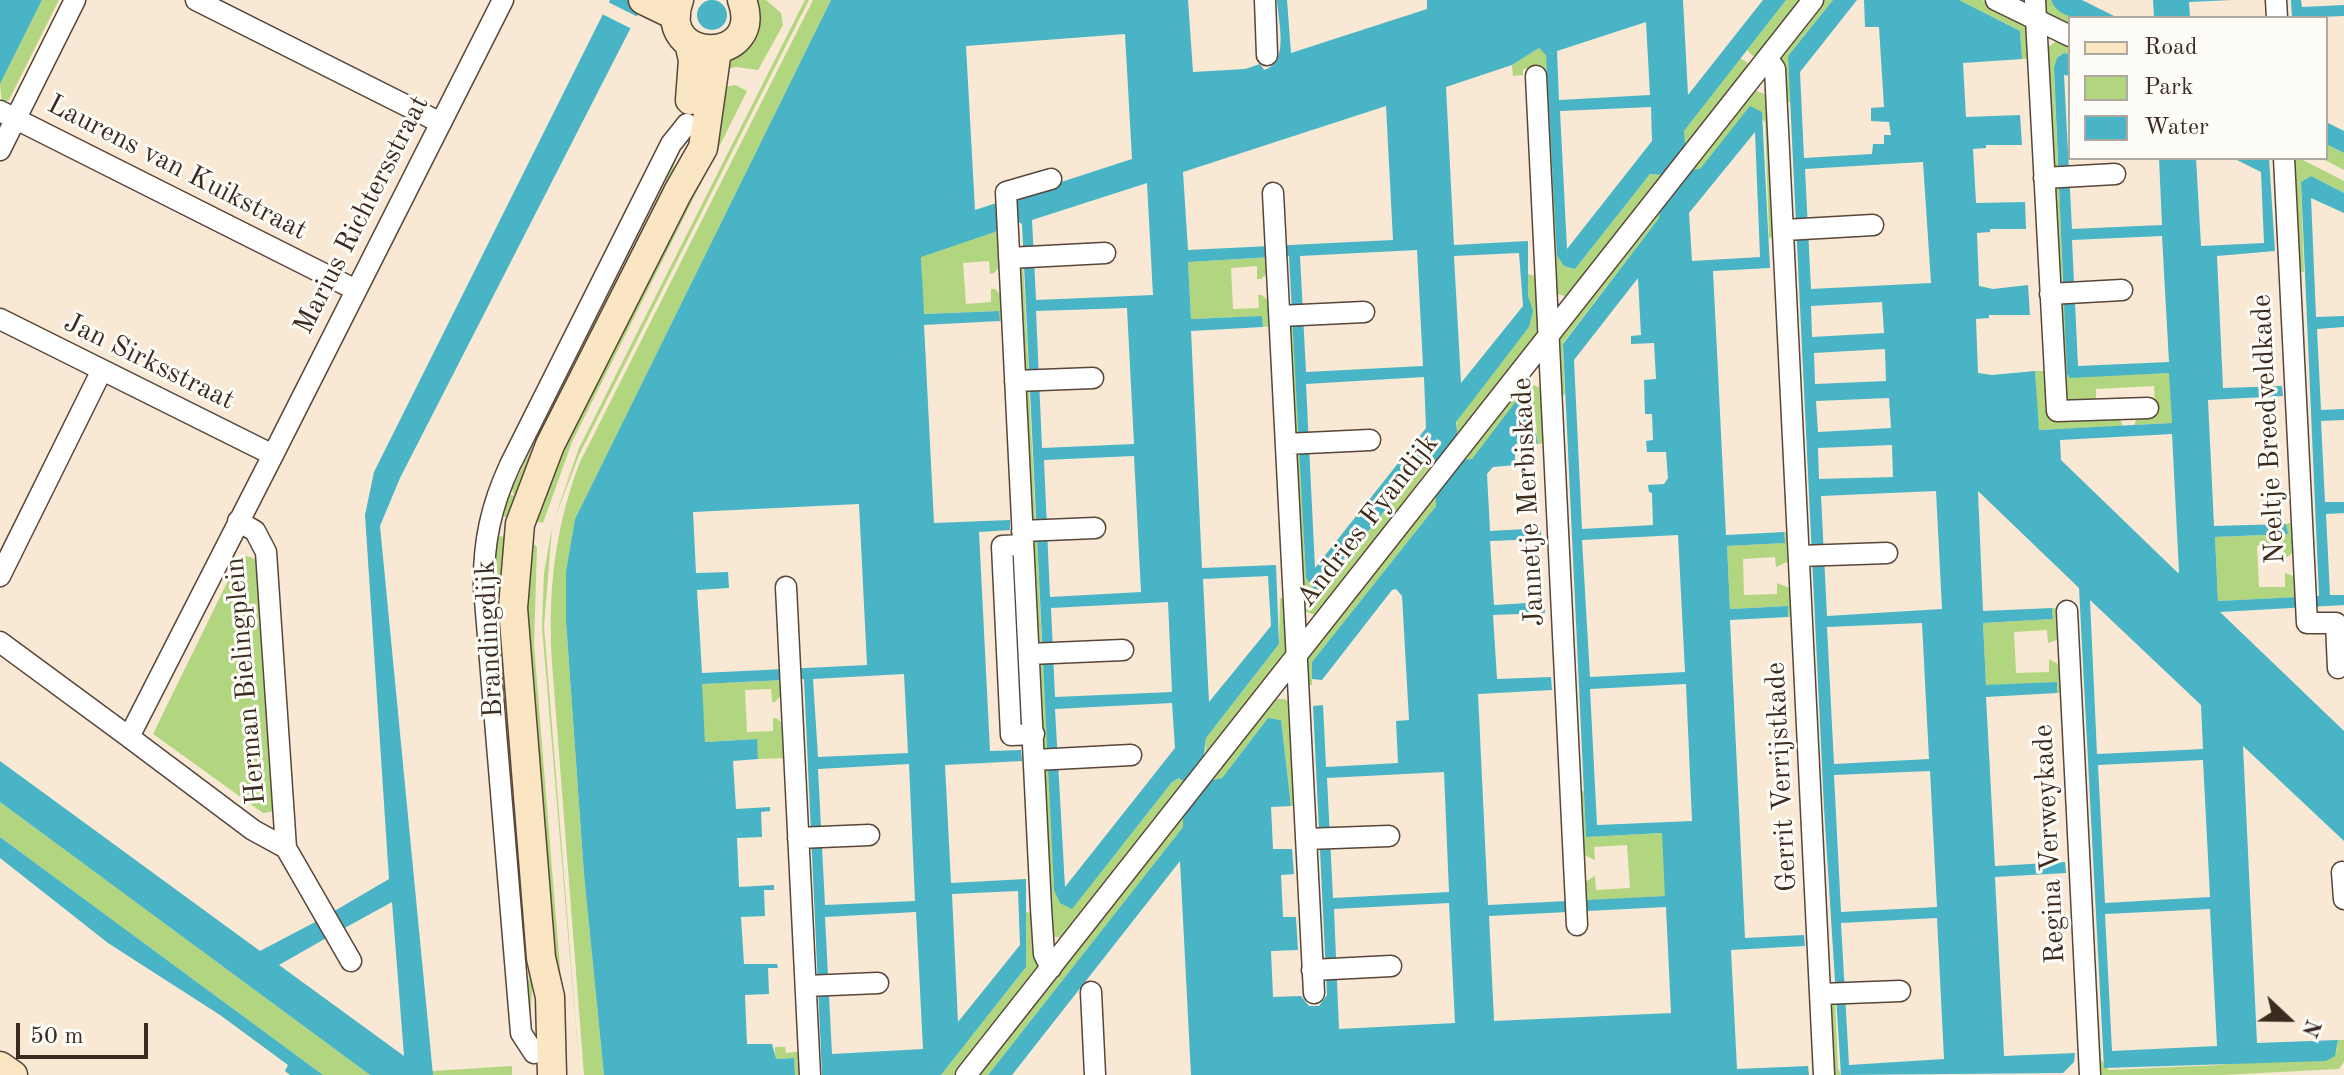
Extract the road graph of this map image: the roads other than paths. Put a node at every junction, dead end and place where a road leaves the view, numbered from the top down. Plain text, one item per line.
1 (75, 0) edge
2 (196, 0) edge
3 (503, 0) edge
4 (644, 0) edge
5 (743, 0) edge
6 (1265, 0) edge
7 (1813, 0) edge
8 (1996, 0) edge
9 (678, 8) edge
10 (2036, 10) edge
11 (2068, 34) edge
12 (689, 43) junction
13 (717, 50) junction
14 (1267, 55) dead end
15 (1768, 59) junction
16 (1536, 76) dead end
17 (8, 115) edge
18 (441, 123) junction
19 (687, 124) junction
20 (0, 150) edge
21 (2284, 160) edge
22 (2115, 174) dead end
23 (2057, 177) junction
24 (1051, 179) dead end
25 (678, 192) junction
26 (1273, 193) dead end
27 (1873, 225) dead end
28 (1796, 229) junction
29 (1105, 253) dead end
30 (1021, 257) junction
31 (356, 290) junction
32 (2122, 290) dead end
33 (2063, 293) junction
34 (1364, 312) dead end
35 (1291, 316) junction
36 (0, 319) edge
37 (1548, 334) junction
38 (102, 370) junction
39 (1093, 378) dead end
40 (1018, 381) junction
41 (2148, 408) dead end
42 (1370, 440) dead end
43 (1289, 444) junction
44 (273, 455) junction
45 (238, 521) junction
46 (1095, 528) dead end
47 (1032, 534) junction
48 (1887, 553) dead end
49 (1812, 556) junction
50 (0, 576) edge
51 (786, 587) dead end
52 (2067, 611) dead end
53 (0, 642) edge
54 (1123, 650) dead end
55 (1041, 654) junction
56 (1297, 658) junction
57 (2338, 668) dead end
58 (1034, 734) junction
59 (129, 737) junction
60 (1131, 755) dead end
61 (1046, 759) junction
62 (869, 835) dead end
63 (1389, 836) dead end
64 (810, 837) junction
65 (1318, 839) junction
66 (286, 848) junction
67 (2342, 872) edge
68 (2344, 899) edge
69 (1577, 925) dead end
70 (541, 958) junction
71 (351, 961) dead end
72 (1391, 966) dead end
73 (1051, 968) junction
74 (1325, 969) junction
75 (878, 983) dead end
76 (817, 986) junction
77 (1900, 991) dead end
78 (1091, 992) dead end
79 (1314, 993) dead end
80 (1833, 994) junction
81 (533, 1064) edge
82 (0, 1066) edge
83 (13, 1075) edge
84 (552, 1075) edge
85 (810, 1075) edge
86 (966, 1075) edge
87 (1095, 1075) edge
88 (1824, 1075) edge
89 (2090, 1075) edge

1 - 17 street
2 - 18 street
3 - 18 street, Marius Richtersstraat
4 - 9 street
5 - 13 street
6 - 14 street
7 - 15 street, Andries Fyandijk
8 - 10 street
9 - 12 street
10 - 11 street
10 - 23 street
12 - 13 street
12 - 19 street, Brandingdijk
13 - 25 street, Brandingdijk
15 - 28 street, Gerrit Verrijstkade
15 - 37 street, Andries Fyandijk
16 - 37 street, Jannetje Merbiskade
17 - 20 street
17 - 31 street, Laurens van Kuikstraat
18 - 31 street, Marius Richtersstraat
19 - 25 street, Brandingdijk
19 - 81 street, Brandingdijk
21 - 57 street, Neeltje Breedveldkade
22 - 23 street
23 - 33 street
24 - 30 street
25 - 70 street, Brandingdijk
26 - 35 street
27 - 28 street
28 - 49 street, Gerrit Verrijstkade
29 - 30 street
30 - 40 street
31 - 44 street, Marius Richtersstraat
32 - 33 street
33 - 41 street
34 - 35 street
35 - 43 street
36 - 38 street, Jan Sirksstraat
37 - 56 street, Andries Fyandijk
37 - 69 street, Jannetje Merbiskade
38 - 44 street, Jan Sirksstraat
38 - 50 street
39 - 40 street
40 - 47 street
42 - 43 street
43 - 56 street
44 - 45 street, Herman Bielingplein
45 - 59 street, Herman Bielingplein
45 - 66 street, Herman Bielingplein
46 - 47 street
47 - 55 street
47 - 58 street
48 - 49 street
49 - 80 street, Gerrit Verrijstkade
51 - 64 street
52 - 89 street, Regina Verweykade
53 - 59 street
54 - 55 street
55 - 58 street
56 - 65 street
56 - 73 street, Andries Fyandijk
58 - 61 street
59 - 66 street, Herman Bielingplein
60 - 61 street
61 - 73 street
62 - 64 street
63 - 65 street
64 - 76 street
65 - 74 street
66 - 71 street
67 - 68 street
70 - 81 street, Brandingdijk
70 - 84 street, Brandingdijk
72 - 74 street
73 - 86 street, Andries Fyandijk
74 - 79 street
75 - 76 street
76 - 85 street
77 - 80 street
78 - 87 street
80 - 88 street, Gerrit Verrijstkade
82 - 83 street

